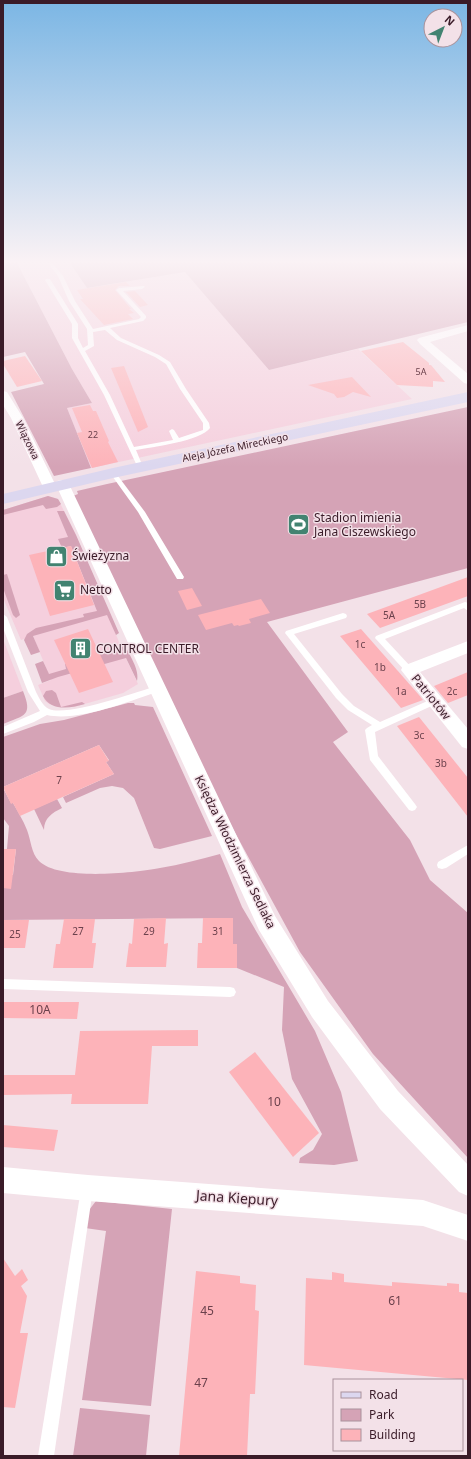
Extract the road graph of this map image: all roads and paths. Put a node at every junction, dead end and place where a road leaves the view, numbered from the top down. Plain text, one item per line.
1 (75, 331) edge
2 (90, 331) edge
3 (110, 331) edge
4 (456, 331) edge
5 (83, 350) junction
6 (462, 369) edge
7 (468, 380) edge
8 (3, 395) edge
9 (468, 397) edge
10 (172, 431) dead end
11 (176, 441) junction
12 (132, 449) junction
13 (140, 467) junction
14 (113, 473) junction
15 (56, 485) junction
16 (3, 499) edge
17 (180, 577) dead end
18 (468, 608) edge
19 (343, 616) dead end
20 (3, 617) edge
21 (468, 647) edge
22 (410, 670) junction
23 (157, 689) junction
24 (435, 701) junction
25 (46, 712) junction
26 (380, 725) junction
27 (3, 731) edge
28 (468, 742) edge
29 (412, 807) dead end
30 (468, 849) edge
31 (442, 865) dead end
32 (3, 984) edge
33 (230, 992) dead end
34 (3, 1180) edge
35 (468, 1183) edge
36 (88, 1188) junction
37 (468, 1228) edge
38 (46, 1456) edge

1 - 5 lane
2 - 5 lane
3 - 11 lane
4 - 6 street
5 - 12 lane
6 - 7 street
8 - 15 street, Wiązowa
9 - 13 street, Aleja Józefa Mireckiego
10 - 11 lane
11 - 12 lane
12 - 13 lane
13 - 14 street, Aleja Józefa Mireckiego
14 - 15 street, Aleja Józefa Mireckiego
14 - 17 lane
15 - 16 street, Aleja Józefa Mireckiego
15 - 23 street, Księdza Włodzimierza Sedlaka
18 - 22 lane
19 - 26 lane
20 - 25 lane
21 - 22 street
22 - 24 street, Patriotów
23 - 25 lane
23 - 35 street, Księdza Włodzimierza Sedlaka
24 - 26 lane
24 - 28 street, Patriotów
25 - 27 lane
26 - 29 lane
30 - 31 lane
32 - 33 lane
34 - 36 street, Jana Kiepury
36 - 37 street, Jana Kiepury
36 - 38 lane

